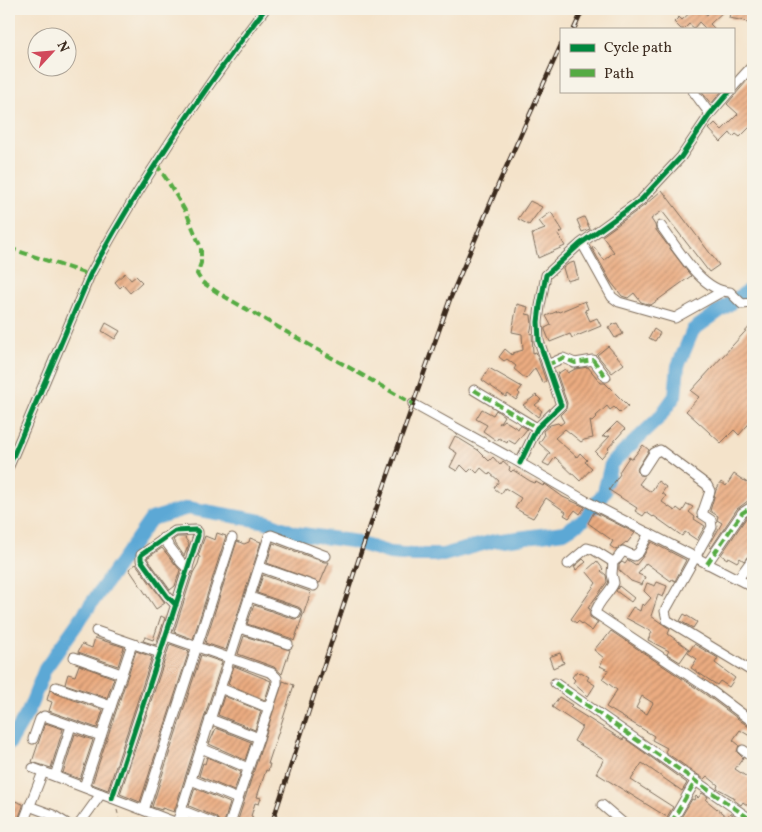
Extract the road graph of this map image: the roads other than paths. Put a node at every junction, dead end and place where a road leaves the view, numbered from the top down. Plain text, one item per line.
1 (265, 9) edge
2 (753, 65) edge
3 (734, 86) edge
4 (694, 92) edge
5 (729, 92) edge
6 (710, 114) junction
7 (661, 226) dead end
8 (581, 244) junction
9 (726, 292) junction
10 (753, 303) edge
11 (547, 365) junction
12 (606, 377) dead end
13 (474, 390) dead end
14 (413, 404) dead end
15 (537, 428) junction
16 (11, 455) edge
17 (520, 463) junction
18 (9, 466) edge
19 (643, 470) dead end
20 (753, 506) edge
21 (649, 533) junction
22 (163, 538) junction
23 (232, 538) dead end
24 (326, 556) dead end
25 (696, 558) junction
26 (751, 561) dead end
27 (613, 562) junction
28 (568, 564) dead end
29 (706, 564) junction
30 (260, 567) junction
31 (188, 569) junction
32 (738, 579) junction
33 (314, 586) dead end
34 (753, 587) edge
35 (250, 597) junction
36 (176, 605) junction
37 (296, 613) dead end
38 (240, 628) junction
39 (96, 631) dead end
40 (166, 636) junction
41 (132, 644) junction
42 (288, 644) dead end
43 (197, 647) junction
44 (160, 653) junction
45 (74, 657) dead end
46 (230, 658) junction
47 (753, 672) edge
48 (121, 674) junction
49 (555, 683) dead end
50 (56, 687) dead end
51 (220, 688) junction
52 (111, 706) junction
53 (269, 708) junction
54 (210, 719) junction
55 (753, 722) edge
56 (71, 726) junction
57 (101, 736) junction
58 (259, 738) junction
59 (33, 739) dead end
60 (201, 748) junction
61 (743, 750) dead end
62 (753, 757) edge
63 (33, 768) dead end
64 (248, 768) junction
65 (43, 772) junction
66 (55, 776) junction
67 (191, 780) junction
68 (696, 780) junction
69 (84, 787) junction
70 (101, 794) junction
71 (112, 798) junction
72 (238, 799) junction
73 (602, 805) dead end
74 (29, 806) junction
75 (144, 810) junction
76 (178, 818) edge
77 (753, 821) edge
78 (63, 822) edge
79 (23, 823) edge
80 (80, 823) edge
81 (189, 823) edge
82 (214, 823) edge
83 (230, 823) edge
84 (623, 823) edge
85 (671, 823) edge

1 - 16 street
2 - 3 street
4 - 6 street
5 - 6 street
6 - 8 street
7 - 9 street
8 - 9 street
8 - 11 street
9 - 10 street
11 - 12 street
11 - 15 street
13 - 15 street
14 - 17 street
15 - 17 street
16 - 18 street
17 - 21 street
19 - 25 street
20 - 29 street
21 - 25 street
21 - 27 street
22 - 31 street
22 - 31 street
22 - 36 street
23 - 43 street
24 - 30 street
25 - 29 street
25 - 47 street
26 - 32 street
27 - 28 street
27 - 55 street
29 - 32 street
30 - 33 street
30 - 35 street
31 - 36 street
32 - 34 street
35 - 37 street
35 - 38 street
36 - 40 street
38 - 42 street
38 - 46 street
39 - 41 street
40 - 43 street
40 - 44 street
41 - 44 street
41 - 48 street
43 - 46 street
43 - 75 street
44 - 71 street
45 - 48 street
46 - 51 street
46 - 53 street
48 - 52 street
49 - 68 street
50 - 52 street
51 - 53 street
51 - 54 street
52 - 57 street
53 - 58 street
54 - 58 street
54 - 60 street
56 - 57 street
56 - 59 street
56 - 66 street
57 - 69 street
58 - 64 street
60 - 64 street
60 - 67 street
61 - 62 street
63 - 65 street
64 - 72 street
65 - 66 street
65 - 74 street
66 - 69 street
67 - 72 street
67 - 76 street
68 - 77 street
68 - 85 street
69 - 70 street
70 - 71 street
70 - 80 street
71 - 75 street
72 - 83 street
73 - 84 street
74 - 78 street
74 - 79 street
75 - 76 street
76 - 81 street
76 - 82 street

